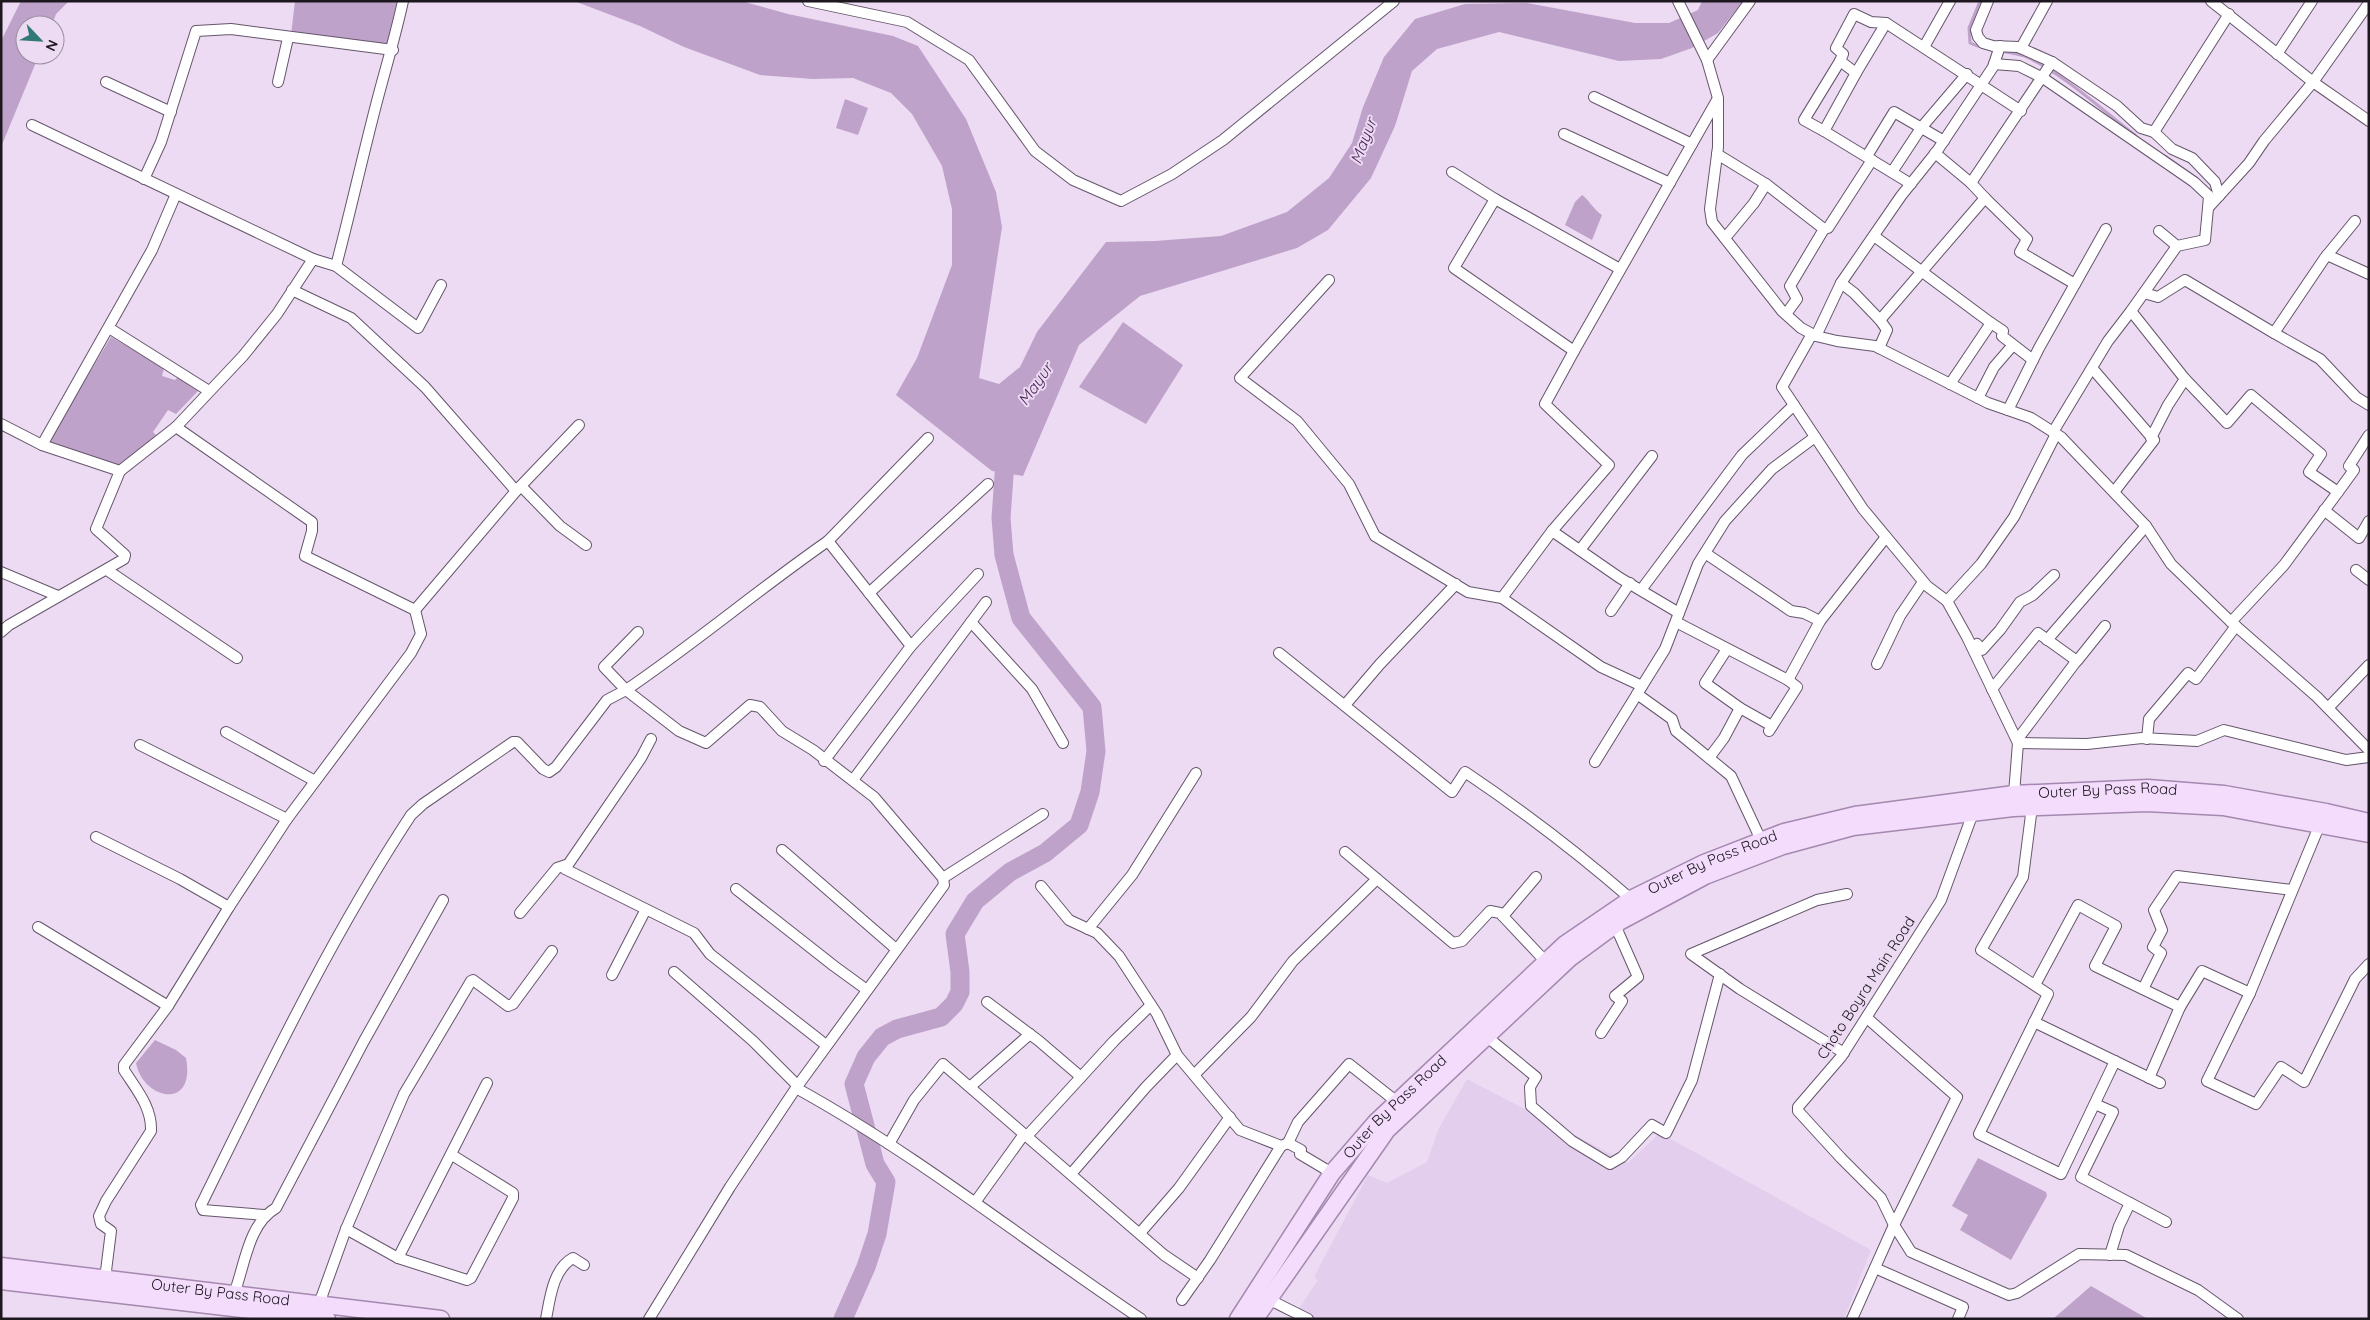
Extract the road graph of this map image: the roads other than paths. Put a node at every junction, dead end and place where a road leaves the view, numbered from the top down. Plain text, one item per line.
1 (403, 1) edge
2 (808, 1) edge
3 (1394, 1) edge
4 (1750, 1) edge
5 (1950, 1) edge
6 (1988, 1) edge
7 (2047, 1) edge
8 (2211, 1) edge
9 (2312, 1) edge
10 (2369, 3) edge
11 (1681, 5) edge
12 (2229, 14) junction
13 (1886, 23) junction
14 (288, 38) junction
15 (2000, 46) junction
16 (1924, 47) junction
17 (2021, 48) junction
18 (393, 50) junction
19 (2277, 54) junction
20 (1707, 60) junction
21 (1840, 61) junction
22 (2052, 62) junction
23 (1994, 63) junction
24 (1856, 73) junction
25 (1967, 74) junction
26 (2044, 76) junction
27 (106, 82) dead end
28 (278, 82) dead end
29 (2313, 82) junction
30 (1982, 84) junction
31 (1594, 97) dead end
32 (1718, 98) junction
33 (2021, 111) junction
34 (171, 112) junction
35 (2369, 121) edge
36 (32, 126) dead end
37 (1921, 128) junction
38 (1824, 131) junction
39 (2154, 132) junction
40 (1564, 134) dead end
41 (1944, 141) junction
42 (1692, 144) junction
43 (1936, 153) junction
44 (1717, 154) junction
45 (1870, 158) junction
46 (1452, 172) dead end
47 (1892, 172) junction
48 (144, 179) junction
49 (1670, 183) junction
50 (1766, 184) junction
51 (1911, 184) junction
52 (1972, 184) junction
53 (176, 194) junction
54 (2219, 196) junction
55 (1985, 198) junction
56 (1495, 199) junction
57 (2208, 208) junction
58 (2355, 221) dead end
59 (2106, 228) dead end
60 (1824, 229) junction
61 (2159, 232) dead end
62 (1874, 236) junction
63 (1725, 238) junction
64 (2177, 246) junction
65 (2327, 255) junction
66 (313, 259) junction
67 (336, 266) junction
68 (1620, 270) junction
69 (1921, 272) junction
70 (2369, 274) edge
71 (1329, 280) dead end
72 (1842, 283) junction
73 (2075, 284) junction
74 (441, 285) dead end
75 (292, 290) junction
76 (2144, 293) junction
77 (2131, 311) junction
78 (1786, 314) junction
79 (1880, 320) junction
80 (1991, 324) junction
81 (109, 328) junction
82 (2274, 333) junction
83 (1814, 335) junction
84 (2013, 344) junction
85 (1879, 348) junction
86 (1574, 351) junction
87 (2033, 360) junction
88 (2092, 368) junction
89 (2185, 379) junction
90 (1950, 384) junction
91 (209, 391) junction
92 (1978, 398) junction
93 (1794, 405) junction
94 (2369, 405) edge
95 (2008, 410) junction
96 (1, 424) edge
97 (579, 425) dead end
98 (176, 427) junction
99 (2054, 433) junction
100 (2369, 435) edge
101 (1815, 437) junction
102 (928, 438) dead end
103 (2151, 438) junction
104 (42, 444) junction
105 (1652, 456) dead end
106 (120, 471) junction
107 (988, 484) dead end
108 (519, 489) junction
109 (2114, 492) junction
110 (2338, 492) junction
111 (2324, 510) junction
112 (2368, 525) edge
113 (2146, 526) junction
114 (1552, 530) junction
115 (1886, 537) junction
116 (828, 542) junction
117 (586, 545) dead end
118 (1580, 550) junction
119 (1705, 553) junction
120 (107, 570) junction
121 (2356, 570) dead end
122 (1, 572) edge
123 (978, 574) dead end
124 (2054, 574) dead end
125 (2369, 580) edge
126 (1923, 582) junction
127 (1456, 584) junction
128 (1630, 584) junction
129 (1641, 590) junction
130 (869, 593) junction
131 (58, 596) junction
132 (1502, 598) junction
133 (1946, 601) junction
134 (986, 602) dead end
135 (415, 610) junction
136 (1611, 611) dead end
137 (1677, 618) junction
138 (1820, 621) junction
139 (971, 622) junction
140 (2234, 624) junction
141 (2105, 626) dead end
142 (2, 629) edge
143 (638, 632) dead end
144 (2047, 640) junction
145 (911, 646) junction
146 (1972, 647) junction
147 (1727, 649) junction
148 (1279, 653) dead end
149 (237, 658) dead end
150 (2078, 659) junction
151 (1877, 664) dead end
152 (2369, 665) edge
153 (1788, 680) junction
154 (1992, 688) junction
155 (626, 690) junction
156 (1640, 690) junction
157 (1345, 705) junction
158 (1740, 708) junction
159 (2328, 708) junction
160 (226, 732) dead end
161 (651, 739) dead end
162 (2147, 739) junction
163 (2017, 741) junction
164 (1063, 743) dead end
165 (140, 745) dead end
166 (2369, 750) edge
167 (2369, 757) edge
168 (1709, 758) junction
169 (824, 761) junction
170 (1596, 762) dead end
171 (1196, 773) dead end
172 (853, 780) junction
173 (315, 781) junction
174 (2014, 794) junction
175 (2032, 808) junction
176 (1973, 813) junction
177 (1043, 814) dead end
178 (287, 820) junction
179 (2369, 822) edge
180 (2320, 824) junction
181 (2369, 834) edge
182 (96, 837) dead end
183 (1761, 840) junction
184 (782, 850) dead end
185 (1345, 852) dead end
186 (566, 866) junction
187 (1536, 877) dead end
188 (942, 878) junction
189 (1377, 879) junction
190 (1041, 886) dead end
191 (736, 889) dead end
192 (2292, 890) junction
193 (1847, 894) dead end
194 (1631, 899) junction
195 (443, 900) dead end
196 (228, 907) junction
197 (645, 911) junction
198 (520, 912) dead end
199 (1503, 916) junction
200 (1615, 925) junction
201 (38, 927) dead end
202 (1088, 929) junction
203 (896, 949) junction
204 (552, 951) dead end
205 (1546, 962) junction
206 (2369, 964) edge
207 (674, 972) dead end
208 (1720, 974) junction
209 (612, 975) dead end
210 (2035, 986) junction
211 (2143, 989) junction
212 (867, 990) junction
213 (2250, 993) junction
214 (987, 1002) dead end
215 (1151, 1005) junction
216 (168, 1006) junction
217 (2180, 1007) junction
218 (1867, 1018) junction
219 (2034, 1022) junction
220 (1601, 1033) dead end
221 (1030, 1034) junction
222 (1486, 1036) junction
223 (826, 1045) junction
224 (1844, 1053) junction
225 (1177, 1055) junction
226 (2115, 1061) junction
227 (1194, 1075) junction
228 (1081, 1077) junction
229 (2149, 1078) junction
230 (487, 1083) dead end
231 (2160, 1083) dead end
232 (797, 1086) junction
233 (970, 1086) junction
234 (1397, 1102) junction
235 (2095, 1104) junction
236 (1230, 1117) junction
237 (1027, 1136) junction
238 (889, 1144) junction
239 (1284, 1145) junction
240 (452, 1155) junction
241 (1071, 1174) junction
242 (1332, 1174) junction
243 (976, 1201) junction
244 (2130, 1203) junction
245 (264, 1215) junction
246 (2166, 1222) dead end
247 (1894, 1225) junction
248 (346, 1229) junction
249 (1140, 1233) junction
250 (2110, 1255) junction
251 (398, 1258) junction
252 (584, 1264) dead end
253 (1, 1266) edge
254 (1875, 1268) junction
255 (1198, 1278) junction
256 (106, 1279) junction
257 (1, 1281) edge
258 (1268, 1299) junction
259 (1182, 1300) dead end
260 (319, 1304) junction
261 (235, 1307) edge
262 (327, 1319) edge
263 (440, 1319) edge
264 (546, 1319) edge
265 (648, 1319) edge
266 (1142, 1319) edge
267 (1238, 1319) edge
268 (1254, 1319) edge
269 (1308, 1319) edge
270 (1852, 1319) edge
271 (1958, 1319) edge
272 (2238, 1319) edge

1 - 18 street
2 - 3 street
4 - 20 street
5 - 16 street
6 - 15 street
7 - 17 street
8 - 12 street
9 - 19 street
10 - 29 street
11 - 20 street
12 - 19 street
12 - 39 street
13 - 16 street
13 - 21 street
13 - 24 street
14 - 18 street
14 - 28 street
14 - 34 street
15 - 17 street
15 - 23 street
16 - 25 street
17 - 22 street
18 - 67 street
19 - 29 street
20 - 32 street
21 - 24 street
21 - 38 street
22 - 26 street
22 - 39 street
23 - 26 street
23 - 30 street
24 - 38 street
25 - 30 street
25 - 37 street
26 - 33 street
26 - 57 street
27 - 34 street
29 - 35 street
29 - 54 street
30 - 33 street
30 - 41 street
31 - 42 street
32 - 42 street
32 - 44 street
33 - 52 street
34 - 48 street
36 - 48 street
37 - 41 street
37 - 45 street
37 - 47 street
38 - 45 street
39 - 54 street
40 - 49 street
41 - 43 street
42 - 49 street
43 - 51 street
43 - 52 street
44 - 50 street
44 - 63 street
45 - 47 street
45 - 60 street
46 - 56 street
47 - 51 street
48 - 53 street
49 - 68 street
50 - 60 street
50 - 63 street
51 - 62 street
52 - 55 street
53 - 66 street
53 - 81 street
54 - 57 street
55 - 69 street
55 - 73 street
56 - 68 street
56 - 86 street
57 - 64 street
58 - 65 street
59 - 73 street
60 - 78 street
61 - 64 street
62 - 69 street
62 - 72 street
63 - 78 street
64 - 76 street
65 - 70 street
65 - 82 street
66 - 67 street
66 - 75 street
67 - 74 street
68 - 86 street
69 - 79 street
69 - 80 street
71 - 127 street
72 - 79 street
72 - 83 street
73 - 87 street
75 - 91 street
75 - 108 street
76 - 77 street
76 - 82 street
77 - 88 street
77 - 89 street
78 - 83 street
79 - 85 street
80 - 84 street
80 - 90 street
81 - 91 street
81 - 104 street
82 - 94 street
83 - 85 street
83 - 93 street
84 - 87 street
84 - 92 street
85 - 90 street
86 - 114 street
87 - 95 street
88 - 99 street
88 - 103 street
89 - 103 street
89 - 110 street
90 - 92 street
91 - 98 street
92 - 95 street
93 - 101 street
93 - 129 street
95 - 99 street
96 - 104 street
97 - 108 street
98 - 106 street
98 - 135 street
99 - 109 street
99 - 133 street
100 - 110 street
101 - 115 street
101 - 119 street
102 - 116 street
103 - 109 street
104 - 106 street
105 - 118 street
106 - 120 street
107 - 130 street
108 - 117 street
108 - 135 street
109 - 113 street
110 - 111 street
111 - 112 street
111 - 140 street
113 - 140 street
113 - 144 street
114 - 118 street
114 - 132 street
115 - 126 street
115 - 138 street
116 - 130 street
116 - 155 street
118 - 128 street
119 - 137 street
119 - 138 street
120 - 131 street
120 - 149 street
121 - 125 street
122 - 131 street
123 - 145 street
124 - 146 street
126 - 133 street
126 - 151 street
127 - 132 street
127 - 157 street
128 - 129 street
128 - 136 street
129 - 137 street
130 - 145 street
131 - 142 street
132 - 156 street
133 - 146 street
134 - 139 street
135 - 173 street
137 - 147 street
137 - 156 street
138 - 153 street
139 - 164 street
139 - 172 street
140 - 159 street
140 - 162 street
141 - 150 street
143 - 155 street
144 - 150 street
144 - 154 street
145 - 169 street
146 - 154 street
147 - 153 street
147 - 158 street
148 - 157 street
150 - 163 street
152 - 159 street
153 - 158 street
154 - 163 street
155 - 169 street
155 - 245 street
156 - 168 street
156 - 170 street
157 - 194 street
158 - 168 street
159 - 166 street
160 - 173 street
161 - 186 street
162 - 163 street
162 - 167 street
163 - 174 street
165 - 178 street
168 - 183 street
169 - 172 street
171 - 202 street
172 - 188 street
173 - 178 street
174 - 179 main road, Outer By Pass Road
174 - 183 main road, Outer By Pass Road
175 - 176 main road, Outer By Pass Road
175 - 180 main road, Outer By Pass Road
175 - 210 street
176 - 200 main road, Outer By Pass Road
176 - 218 street, Choto Boyra Main Road
177 - 188 street
178 - 196 street
180 - 181 main road, Outer By Pass Road
180 - 192 street
182 - 196 street
183 - 194 main road, Outer By Pass Road
184 - 203 street
185 - 189 street
186 - 197 street
186 - 198 street
187 - 199 street
188 - 203 street
189 - 199 street
189 - 227 street
190 - 202 street
191 - 212 street
192 - 211 street
192 - 213 street
193 - 208 street
194 - 205 main road, Outer By Pass Road
195 - 245 street
196 - 216 street
197 - 209 street
197 - 223 street
199 - 205 street
200 - 220 street
200 - 222 main road, Outer By Pass Road
201 - 216 street
202 - 215 street
203 - 212 street
204 - 248 street
205 - 234 main road, Outer By Pass Road
206 - 213 street
207 - 232 street
208 - 222 street
208 - 224 street
210 - 211 street
210 - 219 street
211 - 217 street
212 - 223 street
213 - 217 street
214 - 221 street
215 - 225 street
215 - 228 street
216 - 256 street
217 - 229 street
218 - 224 street, Choto Boyra Main Road
218 - 247 street
219 - 226 street
219 - 235 street
221 - 228 street
221 - 233 street
222 - 258 main road, Outer By Pass Road
223 - 232 street
224 - 247 street, Choto Boyra Main Road
225 - 227 street
225 - 241 street
226 - 229 street
226 - 235 street
227 - 236 street
228 - 237 street
229 - 231 street
230 - 240 street
232 - 238 street
232 - 265 street
233 - 237 street
233 - 238 street
234 - 239 street
234 - 242 main road, Outer By Pass Road
235 - 244 street
236 - 239 street
236 - 249 street
237 - 241 street
237 - 243 street
238 - 243 street
239 - 242 street
239 - 255 street
240 - 251 street
240 - 251 street
241 - 249 street
242 - 267 main road, Outer By Pass Road
243 - 266 street
244 - 246 street
244 - 250 street
245 - 261 street
247 - 250 street, Choto Boyra Main Road
247 - 254 street
248 - 251 street
248 - 260 street
249 - 255 street
250 - 272 street, Choto Boyra Main Road
252 - 264 street
253 - 256 main road, Outer By Pass Road
254 - 270 street
254 - 271 street
255 - 259 street
256 - 261 main road, Outer By Pass Road
257 - 261 main road, Outer By Pass Road
258 - 268 main road, Outer By Pass Road
258 - 269 street
260 - 261 main road, Outer By Pass Road
260 - 263 main road, Outer By Pass Road
261 - 262 main road, Outer By Pass Road

